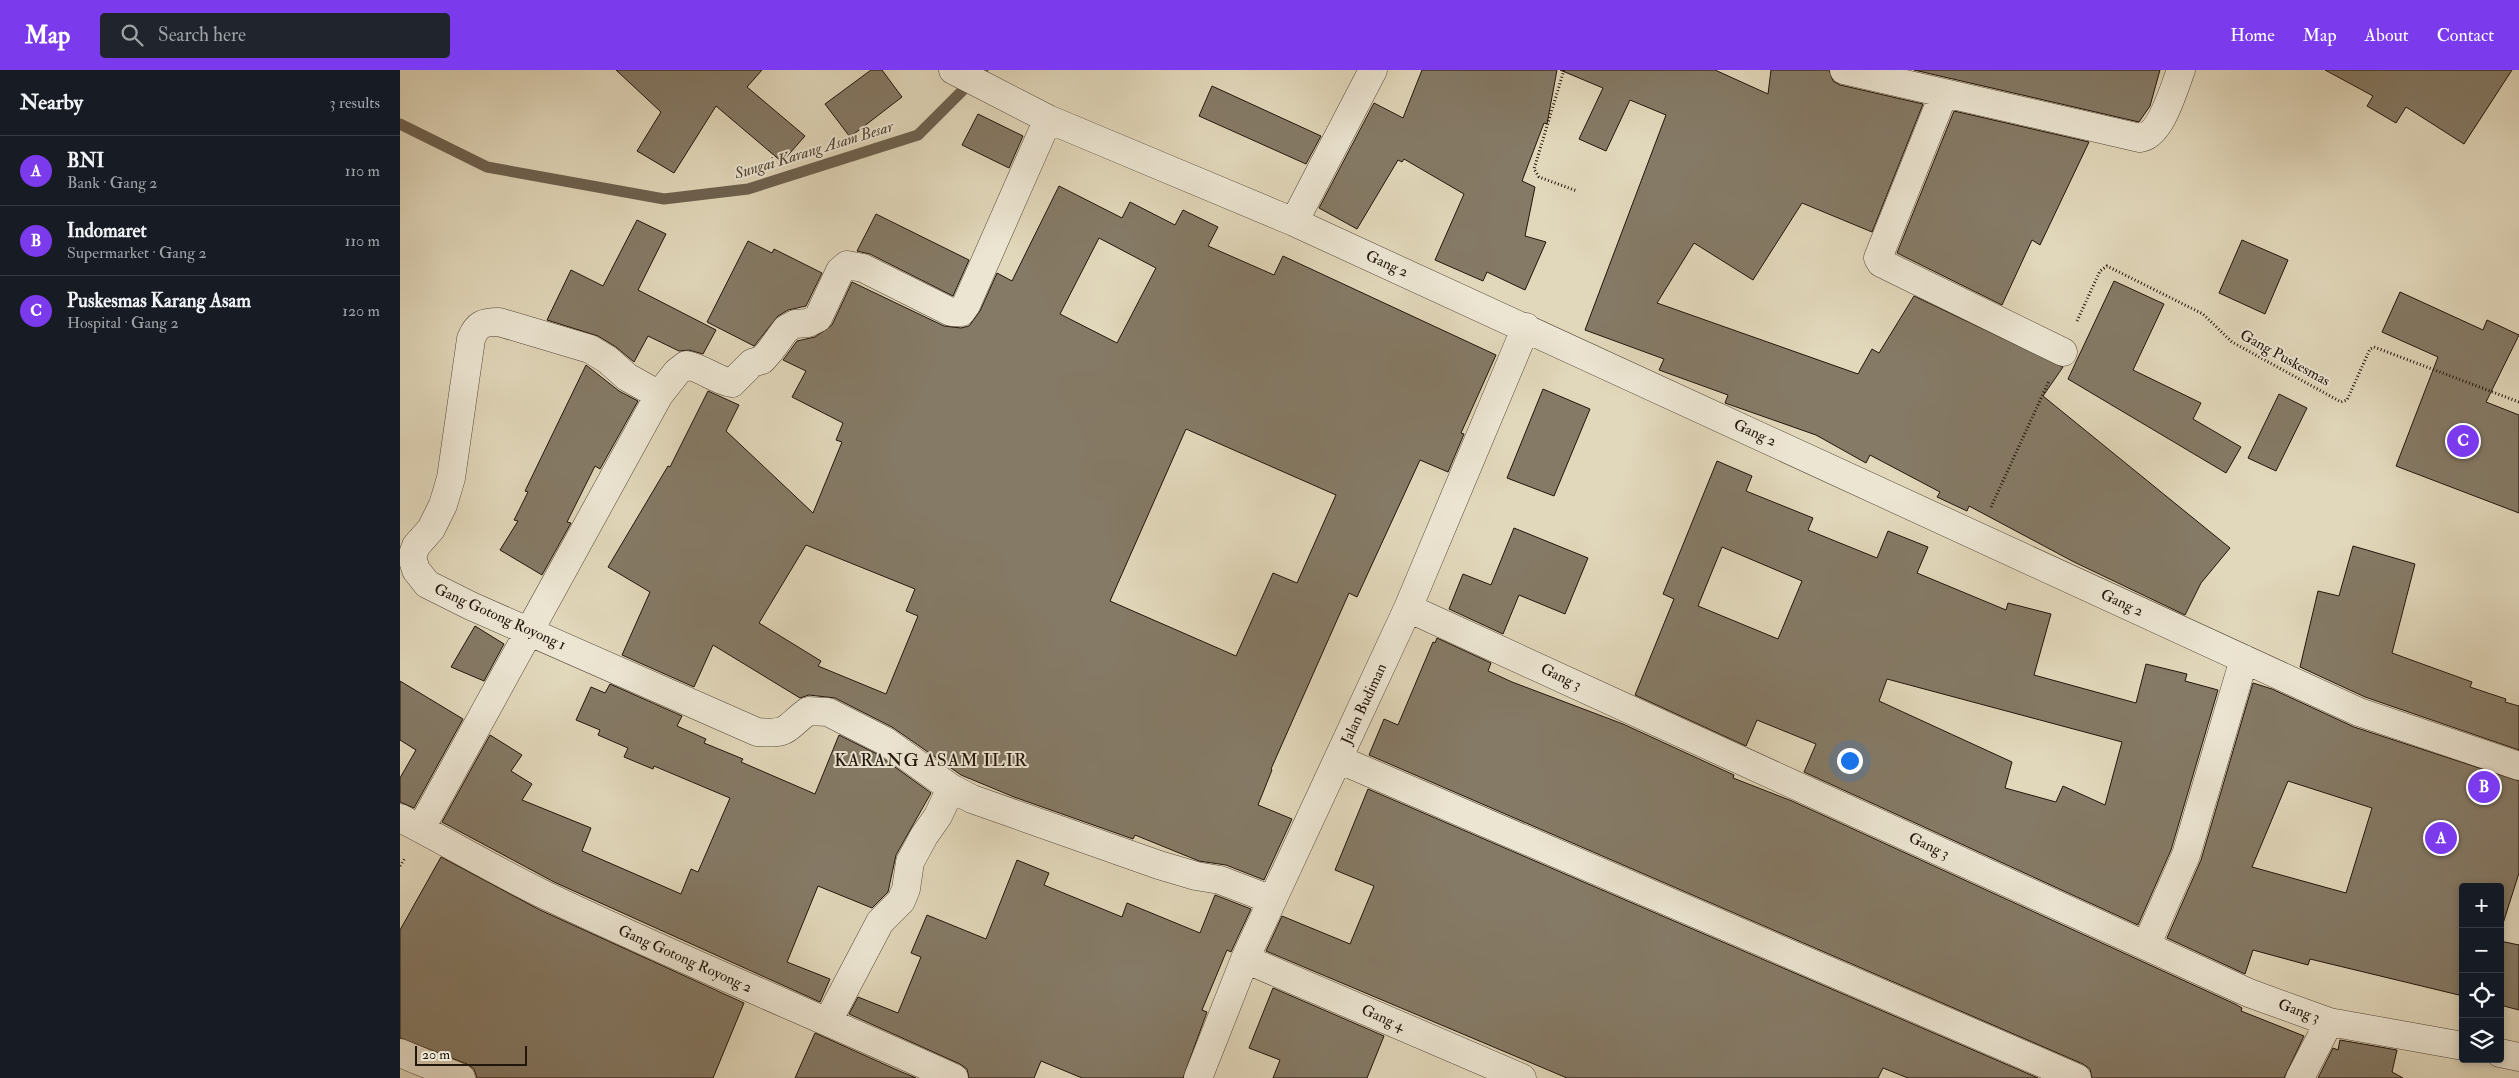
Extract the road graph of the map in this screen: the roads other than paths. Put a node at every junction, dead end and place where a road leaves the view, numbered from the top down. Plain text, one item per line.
1 (952, 70) edge
2 (1372, 70) edge
3 (1844, 70) edge
4 (2181, 70) edge
5 (1944, 93) junction
6 (1048, 119) junction
7 (1294, 222) junction
8 (1526, 327) junction
9 (2063, 352) road end
10 (659, 395) junction
11 (1408, 608) junction
12 (529, 630) junction
13 (2244, 659) junction
14 (1338, 758) junction
15 (2519, 766) edge
16 (951, 788) junction
17 (411, 823) edge
18 (1272, 900) junction
19 (2146, 946) junction
20 (1245, 959) junction
21 (828, 1021) junction
22 (2328, 1022) junction
23 (2459, 1045) edge
24 (400, 1053) edge
25 (2504, 1054) edge
26 (2519, 1057) edge
27 (461, 1078) edge
28 (954, 1078) edge
29 (1198, 1078) edge
30 (1522, 1078) edge
31 (2077, 1078) edge
32 (2300, 1078) edge

1 - 6 street, Gang 2
2 - 7 street
3 - 5 street
4 - 5 street
5 - 9 street
6 - 7 street, Gang 2
6 - 10 street
7 - 8 street, Gang 2
8 - 11 street, Jalan Budiman
8 - 13 street, Gang 2
10 - 12 street
10 - 12 street, Gang Gotong Royong 1
11 - 14 street, Jalan Budiman
11 - 19 street, Gang 3
12 - 16 street, Gang Gotong Royong 1
12 - 17 street
13 - 15 street, Gang 2
13 - 19 street
14 - 18 street, Jalan Budiman
14 - 31 street
16 - 18 street
16 - 21 street
17 - 21 street, Gang Gotong Royong 2
18 - 20 street, Jalan Budiman
19 - 22 street, Gang 3
20 - 29 street, Jalan Budiman
20 - 30 street, Gang 4
21 - 28 street, Gang Gotong Royong 2
22 - 23 street, Gang 3
22 - 32 street
24 - 27 street
25 - 26 street

